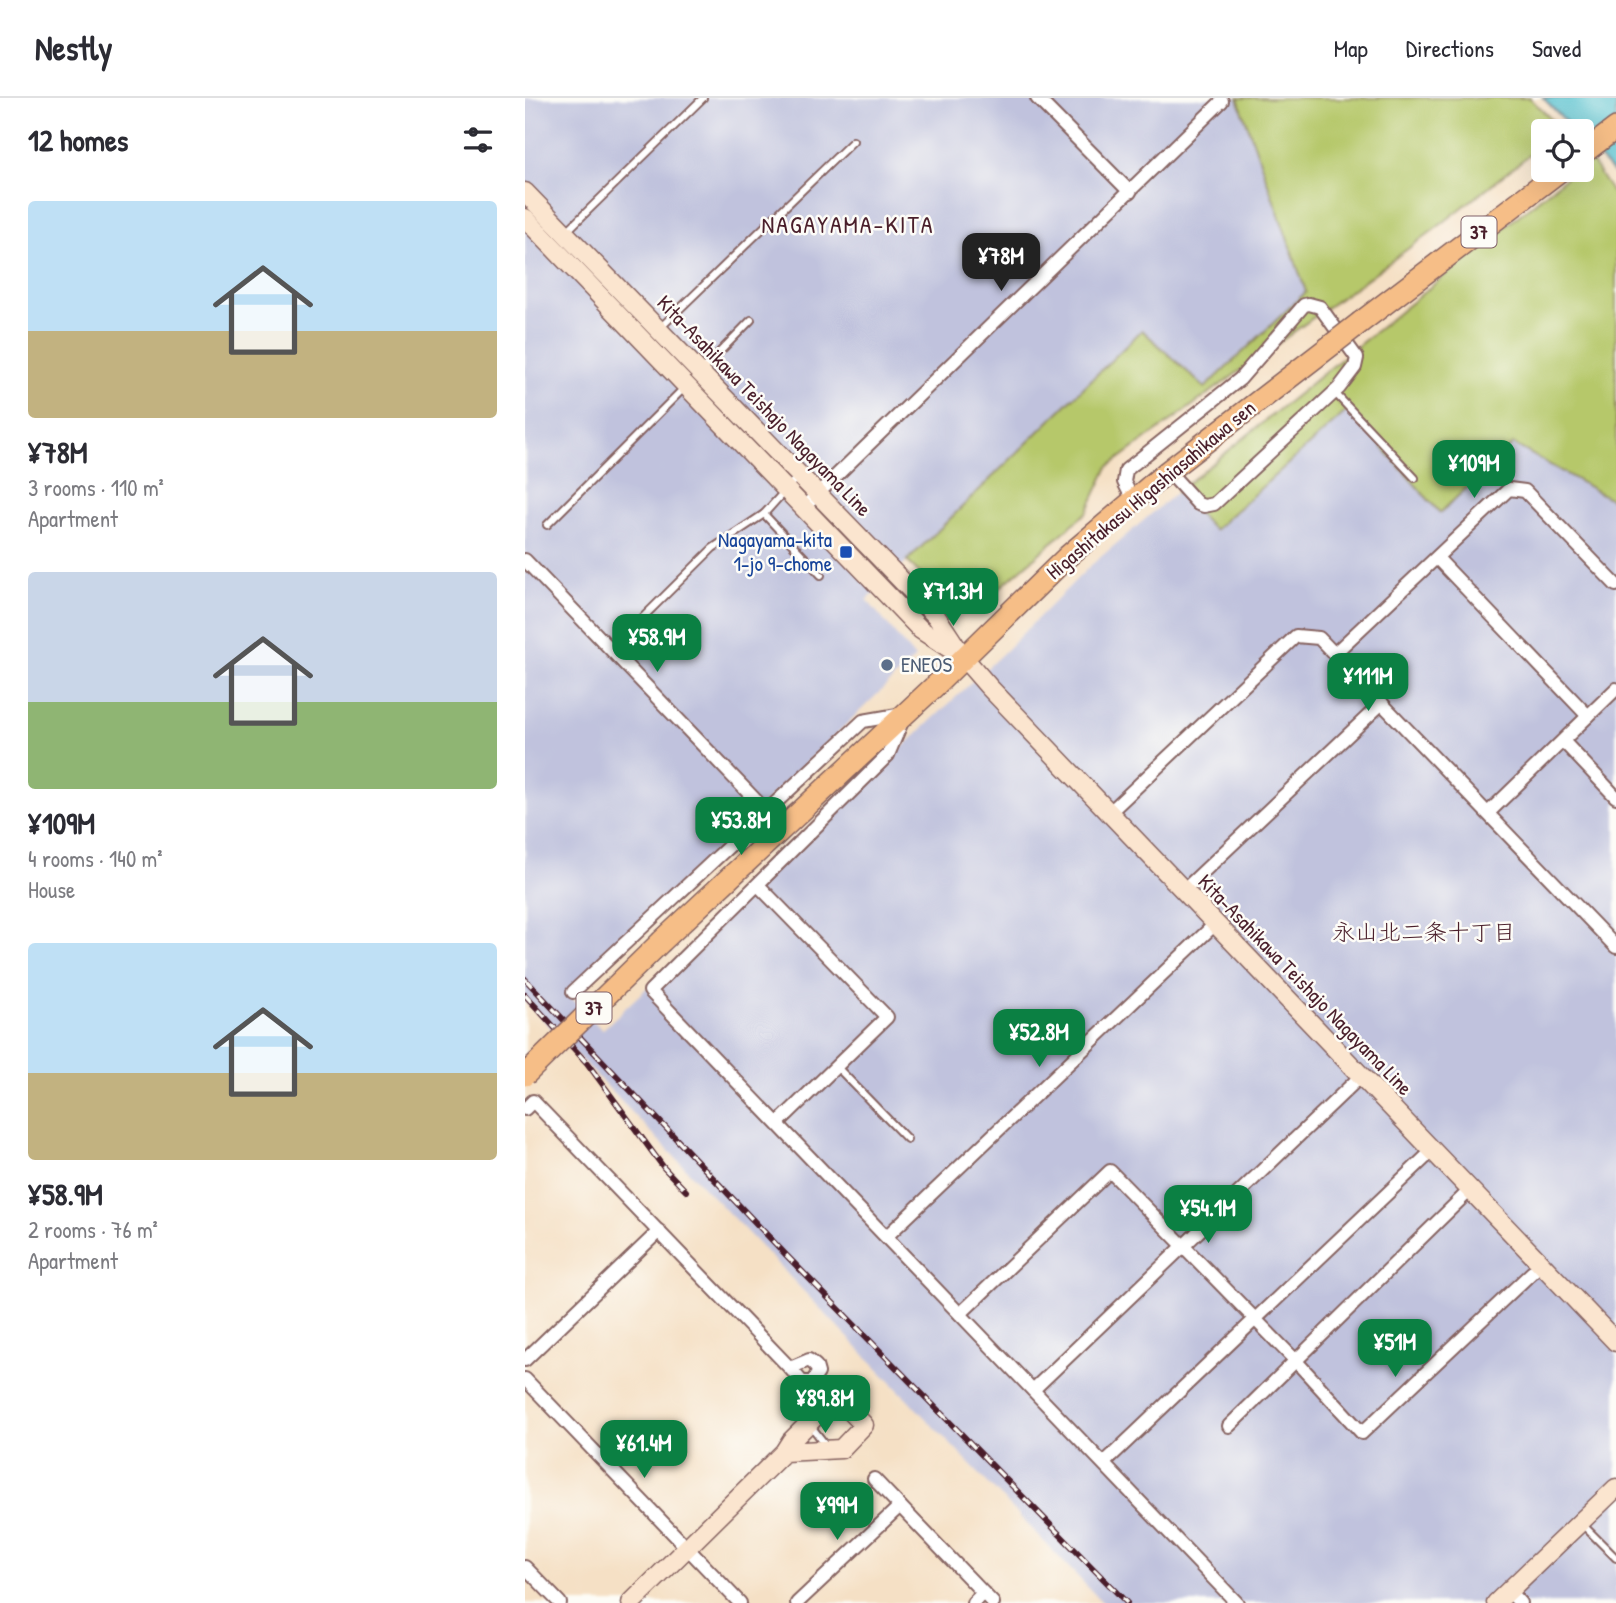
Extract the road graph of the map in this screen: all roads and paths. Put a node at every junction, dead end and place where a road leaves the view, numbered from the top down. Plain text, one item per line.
1 (703, 98) edge
2 (1037, 98) edge
3 (1222, 102) dead end
4 (1616, 128) edge
5 (853, 141) dead end
6 (1594, 145) edge
7 (1545, 182) edge
8 (525, 191) edge
9 (1130, 192) junction
10 (525, 218) edge
11 (565, 233) junction
12 (751, 320) dead end
13 (659, 330) junction
14 (644, 342) junction
15 (700, 372) junction
16 (687, 386) junction
17 (1334, 392) junction
18 (1168, 471) junction
19 (799, 474) junction
20 (1415, 478) dead end
21 (786, 489) junction
22 (818, 494) junction
23 (1133, 500) junction
24 (803, 508) junction
25 (764, 514) junction
26 (547, 525) dead end
27 (1437, 558) junction
28 (525, 560) edge
29 (821, 575) dead end
30 (1616, 585) edge
31 (611, 649) junction
32 (1335, 653) junction
33 (963, 657) junction
34 (1616, 689) edge
35 (1382, 703) junction
36 (905, 714) junction
37 (1588, 716) junction
38 (1563, 741) junction
39 (1616, 797) edge
40 (766, 811) junction
41 (1109, 813) junction
42 (1488, 813) junction
43 (759, 886) junction
44 (1183, 891) junction
45 (1215, 925) junction
46 (1616, 947) edge
47 (573, 992) dead end
48 (836, 1066) junction
49 (525, 1075) edge
50 (1361, 1076) junction
51 (525, 1109) edge
52 (778, 1123) junction
53 (907, 1139) dead end
54 (1432, 1151) junction
55 (1470, 1190) junction
56 (659, 1231) junction
57 (887, 1236) junction
58 (1184, 1246) junction
59 (1541, 1264) junction
60 (960, 1314) junction
61 (1254, 1320) junction
62 (1616, 1342) edge
63 (525, 1360) edge
64 (1294, 1360) junction
65 (790, 1368) dead end
66 (525, 1379) edge
67 (1033, 1390) junction
68 (809, 1424) junction
69 (1229, 1426) dead end
70 (830, 1449) junction
71 (784, 1452) junction
72 (1104, 1464) junction
73 (874, 1479) dead end
74 (1616, 1488) edge
75 (900, 1506) junction
76 (1581, 1522) junction
77 (687, 1548) junction
78 (1616, 1558) edge
79 (525, 1567) edge
80 (988, 1598) edge
81 (1508, 1599) edge
82 (560, 1603) edge
83 (631, 1603) edge
84 (740, 1603) edge
85 (797, 1603) edge
86 (973, 1603) edge
87 (1237, 1603) edge

1 - 11 lane
2 - 9 street
3 - 9 street
4 - 6 main road
5 - 13 lane
7 - 18 main road, Higashitakasu Higashiasahikawa sen / 37, bridge
8 - 11 main road, Kita-Asahikawa Teishajo Nagayama Line
9 - 22 street
10 - 14 main road, Kita-Asahikawa Teishajo Nagayama Line
11 - 13 main road, Kita-Asahikawa Teishajo Nagayama Line
12 - 15 lane
13 - 14 lane
13 - 15 main road, Kita-Asahikawa Teishajo Nagayama Line
14 - 16 main road, Kita-Asahikawa Teishajo Nagayama Line
15 - 16 lane
15 - 19 main road, Kita-Asahikawa Teishajo Nagayama Line
16 - 21 main road, Kita-Asahikawa Teishajo Nagayama Line
16 - 26 lane
17 - 18 street
17 - 20 lane
17 - 23 street
18 - 23 main road, Higashitakasu Higashiasahikawa sen / 37
19 - 21 lane
19 - 22 main road, Kita-Asahikawa Teishajo Nagayama Line
21 - 24 main road, Kita-Asahikawa Teishajo Nagayama Line
21 - 25 lane
22 - 24 street
22 - 33 main road, Kita-Asahikawa Teishajo Nagayama Line
23 - 33 main road, Higashitakasu Higashiasahikawa sen / 37
24 - 33 main road, Kita-Asahikawa Teishajo Nagayama Line
25 - 29 lane
25 - 31 lane
27 - 30 street
27 - 32 street
27 - 37 street
28 - 31 street
31 - 40 street
32 - 35 street
32 - 41 street
33 - 36 main road, Higashitakasu Higashiasahikawa sen / 37
33 - 41 main road, Kita-Asahikawa Teishajo Nagayama Line
34 - 37 street
35 - 42 street
35 - 44 street
36 - 40 street
36 - 43 street
36 - 49 main road, Higashitakasu Higashiasahikawa sen / 37, bridge
37 - 38 street
38 - 39 street
38 - 42 street
40 - 47 street
41 - 44 main road, Kita-Asahikawa Teishajo Nagayama Line
42 - 46 street
43 - 48 street
43 - 52 street
44 - 45 main road, Kita-Asahikawa Teishajo Nagayama Line
45 - 50 main road, Kita-Asahikawa Teishajo Nagayama Line
45 - 57 street
48 - 52 street
48 - 53 lane
50 - 54 main road, Kita-Asahikawa Teishajo Nagayama Line
50 - 58 street
51 - 56 street
52 - 57 street
54 - 55 main road, Kita-Asahikawa Teishajo Nagayama Line
54 - 61 street
55 - 59 main road, Kita-Asahikawa Teishajo Nagayama Line
55 - 64 street
56 - 63 street
56 - 65 street
57 - 60 street
58 - 60 street
58 - 61 street
58 - 67 street
59 - 62 main road, Kita-Asahikawa Teishajo Nagayama Line
59 - 64 street
60 - 67 street
61 - 64 street
61 - 72 street
64 - 69 street
66 - 77 street
67 - 72 street
68 - 70 lane
68 - 70 main road
68 - 71 main road
70 - 71 main road
71 - 77 main road
72 - 87 street
73 - 75 street
74 - 76 main road
75 - 80 street
75 - 85 street
76 - 78 lane
76 - 81 main road
77 - 83 main road
77 - 84 street
79 - 82 street
80 - 86 street

